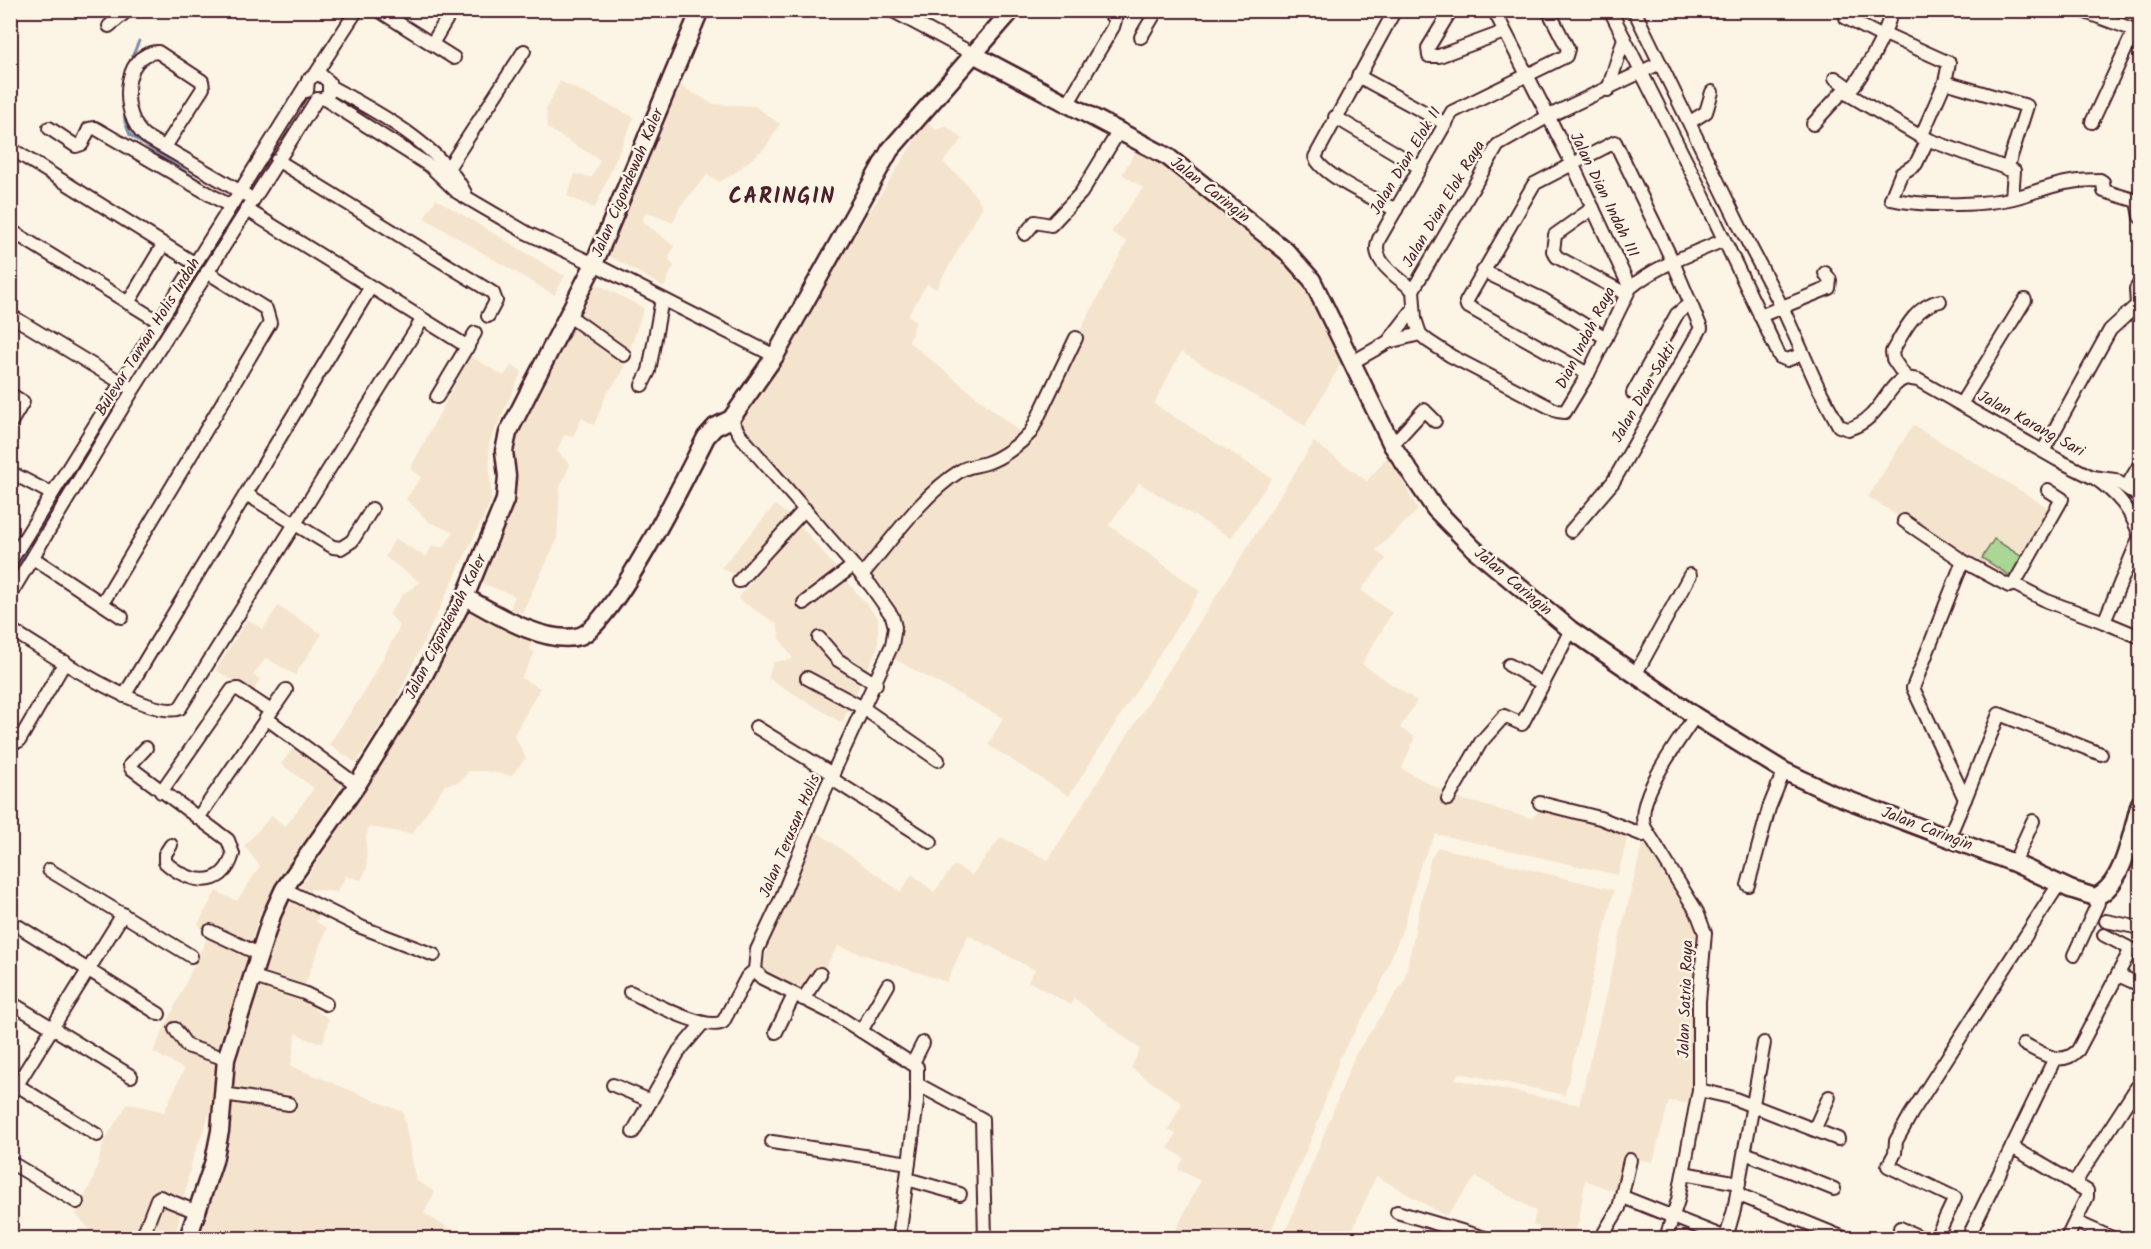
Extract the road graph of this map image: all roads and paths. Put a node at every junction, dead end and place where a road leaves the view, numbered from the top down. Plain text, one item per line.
1 (128, 10) edge
2 (357, 10) edge
3 (378, 10) edge
4 (453, 10) edge
5 (700, 10) edge
6 (891, 10) edge
7 (1012, 10) edge
8 (1110, 10) edge
9 (1157, 10) edge
10 (1395, 10) edge
11 (1451, 10) edge
12 (1494, 10) edge
13 (1548, 10) edge
14 (1610, 10) edge
15 (1634, 10) edge
16 (1892, 10) edge
17 (2080, 10) edge
18 (1846, 18) dead end
19 (109, 26) dead end
20 (2137, 31) edge
21 (1504, 32) junction
22 (1884, 35) junction
23 (1141, 37) dead end
24 (1624, 38) junction
25 (432, 44) junction
26 (525, 51) dead end
27 (975, 55) junction
28 (454, 58) dead end
29 (1660, 63) junction
30 (1527, 73) junction
31 (1641, 73) junction
32 (315, 75) junction
33 (1358, 76) junction
34 (1835, 78) dead end
35 (1945, 82) junction
36 (306, 85) junction
37 (331, 87) junction
38 (1608, 90) junction
39 (1712, 92) dead end
40 (1846, 92) junction
41 (320, 98) junction
42 (1068, 103) junction
43 (1335, 117) junction
44 (1547, 117) junction
45 (1690, 122) junction
46 (2092, 122) dead end
47 (1446, 124) junction
48 (1813, 124) dead end
49 (49, 128) dead end
50 (1119, 131) junction
51 (1925, 138) junction
52 (165, 147) junction
53 (10, 148) edge
54 (277, 160) junction
55 (1572, 163) junction
56 (1419, 167) junction
57 (2007, 169) junction
58 (445, 172) junction
59 (246, 198) junction
60 (2012, 198) junction
61 (230, 206) junction
62 (1593, 208) junction
63 (1396, 210) junction
64 (2140, 217) edge
65 (10, 230) edge
66 (1024, 234) dead end
67 (1724, 240) junction
68 (163, 245) junction
69 (1673, 262) junction
70 (194, 263) junction
71 (594, 264) junction
72 (1484, 271) junction
73 (207, 272) junction
74 (1825, 273) dead end
75 (2140, 284) edge
76 (370, 288) junction
77 (1413, 290) junction
78 (1628, 291) junction
79 (662, 299) junction
80 (2025, 300) dead end
81 (1940, 301) dead end
82 (128, 303) junction
83 (1690, 303) junction
84 (2139, 305) edge
85 (1783, 309) junction
86 (1412, 311) junction
87 (10, 315) edge
88 (568, 315) junction
89 (488, 316) dead end
90 (1760, 316) junction
91 (422, 320) junction
92 (158, 321) junction
93 (475, 333) dead end
94 (1420, 334) junction
95 (1076, 338) dead end
96 (1606, 338) junction
97 (1388, 342) junction
98 (468, 348) junction
99 (1803, 354) junction
100 (624, 355) dead end
101 (775, 356) junction
102 (1351, 363) junction
103 (1588, 374) junction
104 (1906, 378) junction
105 (120, 382) junction
106 (642, 385) dead end
107 (133, 390) junction
108 (1633, 393) dead end
109 (10, 394) edge
110 (437, 397) dead end
111 (1962, 405) junction
112 (731, 419) junction
113 (1435, 421) dead end
114 (10, 424) edge
115 (1392, 445) junction
116 (2043, 451) junction
117 (2140, 464) edge
118 (10, 471) edge
119 (2092, 477) junction
120 (2127, 486) junction
121 (2048, 490) dead end
122 (246, 494) junction
123 (52, 495) junction
124 (2140, 497) edge
125 (372, 509) dead end
126 (805, 509) junction
127 (1904, 521) dead end
128 (295, 524) junction
129 (1571, 531) dead end
130 (2140, 536) edge
131 (33, 558) junction
132 (1963, 561) junction
133 (10, 562) edge
134 (853, 566) junction
135 (862, 575) junction
136 (1690, 575) dead end
137 (739, 580) dead end
138 (2014, 584) junction
139 (10, 595) edge
140 (465, 597) junction
141 (103, 602) junction
142 (804, 603) dead end
143 (123, 617) dead end
144 (2103, 622) junction
145 (10, 629) edge
146 (1571, 630) junction
147 (819, 638) dead end
148 (2140, 638) edge
149 (65, 662) junction
150 (1509, 665) dead end
151 (1635, 675) junction
152 (807, 678) dead end
153 (876, 684) junction
154 (1543, 684) junction
155 (286, 690) dead end
156 (124, 696) junction
157 (863, 708) junction
158 (268, 714) junction
159 (1695, 716) junction
160 (756, 727) dead end
161 (19, 741) dead end
162 (146, 748) dead end
163 (2101, 754) dead end
164 (938, 760) dead end
165 (1784, 771) junction
166 (833, 777) junction
167 (357, 785) junction
168 (161, 792) junction
169 (1448, 799) dead end
170 (1965, 799) junction
171 (1540, 803) dead end
172 (2140, 803) edge
173 (198, 818) junction
174 (2032, 821) dead end
175 (1643, 835) dead end
176 (1948, 839) junction
177 (931, 842) dead end
178 (171, 845) dead end
179 (2014, 863) junction
180 (49, 870) dead end
181 (2059, 884) junction
182 (1748, 885) dead end
183 (284, 890) junction
184 (2095, 897) junction
185 (123, 914) junction
186 (2106, 921) dead end
187 (18, 926) dead end
188 (2140, 928) edge
189 (210, 931) dead end
190 (2104, 935) dead end
191 (261, 955) junction
192 (434, 955) dead end
193 (2074, 955) dead end
194 (191, 956) dead end
195 (88, 969) junction
196 (755, 970) junction
197 (820, 974) dead end
198 (2118, 975) junction
199 (254, 976) junction
200 (888, 985) dead end
201 (2140, 985) edge
202 (630, 992) dead end
203 (799, 997) junction
204 (10, 1002) edge
205 (326, 1004) dead end
206 (159, 1014) dead end
207 (702, 1024) junction
208 (53, 1029) junction
209 (175, 1029) dead end
210 (861, 1031) junction
211 (776, 1032) dead end
212 (923, 1043) dead end
213 (1764, 1043) dead end
214 (2024, 1044) dead end
215 (226, 1059) junction
216 (2054, 1060) junction
217 (914, 1063) junction
218 (131, 1076) dead end
219 (919, 1084) junction
220 (613, 1085) dead end
221 (13, 1088) edge
222 (2137, 1088) dead end
223 (1699, 1090) junction
224 (224, 1094) junction
225 (1829, 1097) dead end
226 (651, 1101) junction
227 (289, 1104) dead end
228 (1752, 1105) junction
229 (1815, 1128) junction
230 (633, 1132) dead end
231 (97, 1135) dead end
232 (1838, 1139) dead end
233 (772, 1142) dead end
234 (2013, 1147) junction
235 (1745, 1153) junction
236 (1630, 1160) dead end
237 (10, 1162) edge
238 (909, 1163) junction
239 (1683, 1173) junction
240 (907, 1179) junction
241 (2074, 1184) junction
242 (1738, 1189) junction
243 (1834, 1189) dead end
244 (960, 1194) dead end
245 (1623, 1197) junction
246 (77, 1202) dead end
247 (196, 1212) junction
248 (1397, 1212) dead end
249 (1674, 1218) junction
250 (2076, 1222) junction
251 (1900, 1228) dead end
252 (1453, 1234) edge
253 (1726, 1238) edge
254 (142, 1239) edge
255 (188, 1239) edge
256 (899, 1239) edge
257 (985, 1239) edge
258 (1485, 1239) edge
259 (1601, 1239) edge
260 (1666, 1239) edge
261 (1844, 1239) edge
262 (1922, 1239) edge
263 (1936, 1239) edge
264 (1968, 1239) edge
265 (2067, 1239) edge
266 (2112, 1239) edge

1 - 19 street
2 - 32 street
3 - 25 street
4 - 25 street
5 - 71 main road, Jalan Cigondewah Kaler
6 - 27 street
7 - 27 main road
8 - 42 street
9 - 23 street
10 - 33 street
11 - 21 street
12 - 21 street, Jalan Dian Indah III
13 - 30 street, Jalan Dian Elok II
14 - 24 street
15 - 29 street
16 - 22 street
17 - 20 street
18 - 22 street
20 - 46 street
21 - 30 street, Jalan Dian Indah III
22 - 35 street
22 - 40 street
24 - 31 street
24 - 38 street
25 - 28 street
26 - 58 street
27 - 42 main road, Jalan Caringin
27 - 101 main road
29 - 31 street, Jalan Dian Elok Raya
29 - 45 street
30 - 44 street, Jalan Dian Indah III
30 - 47 street, Jalan Dian Elok II
31 - 38 street, Jalan Dian Elok Raya
31 - 67 street
32 - 36 street
32 - 37 street
33 - 43 street
33 - 47 street
34 - 40 street
35 - 51 street
35 - 57 street
36 - 41 street
36 - 59 street, Bulevar Taman Holis Indah
37 - 41 street
37 - 58 street
38 - 44 street, Jalan Dian Elok Raya
39 - 45 street
40 - 48 street
40 - 51 street
41 - 54 street, Bulevar Taman Holis Indah
41 - 58 street
42 - 50 main road, Jalan Caringin
43 - 56 street
43 - 63 street
44 - 55 street, Jalan Dian Indah III
44 - 77 street, Jalan Dian Elok Raya
45 - 85 street
47 - 56 street, Jalan Dian Elok II
49 - 61 street
50 - 66 street
50 - 102 main road, Jalan Caringin
51 - 57 street
51 - 60 street
52 - 52 street
52 - 59 street
53 - 68 street
54 - 59 street, Bulevar Taman Holis Indah
54 - 89 street
55 - 62 street, Jalan Dian Indah III
55 - 69 street, Jalan Dian Sakti
55 - 72 street
56 - 63 street, Jalan Dian Elok II
57 - 60 street
58 - 71 street
59 - 61 street, Bulevar Taman Holis Indah
59 - 73 street, Bulevar Taman Holis Indah
59 - 76 street
60 - 64 street
61 - 70 street, Bulevar Taman Holis Indah
62 - 78 street, Jalan Dian Indah III
62 - 78 street
63 - 77 street, Jalan Dian Elok II
65 - 82 street
67 - 69 street, Dian Indah Raya
67 - 90 street
68 - 70 street
68 - 82 street
69 - 78 street, Dian Indah Raya
69 - 83 street, Jalan Dian Sakti
70 - 92 street, Bulevar Taman Holis Indah
71 - 79 street
71 - 88 main road, Jalan Cigondewah Kaler
72 - 96 street
72 - 103 street
73 - 107 street, Bulevar Taman Holis Indah
73 - 141 street
74 - 85 street
75 - 84 street
76 - 91 street
76 - 122 street
77 - 86 street, Jalan Dian Elok Raya
78 - 96 street, Dian Indah Raya
79 - 101 street
79 - 106 street
80 - 111 street
81 - 104 street
82 - 92 street
83 - 108 street
83 - 129 street, Jalan Dian Sakti
84 - 116 street
85 - 90 street
85 - 99 street
86 - 94 street, Jalan Dian Elok Raya
86 - 97 street
87 - 105 street
88 - 100 street
88 - 140 main road, Jalan Cigondewah Kaler
90 - 99 street
91 - 98 street
91 - 128 street
92 - 105 street, Bulevar Taman Holis Indah
93 - 98 street
94 - 97 street
94 - 103 street, Dian Indah Raya
95 - 135 street
96 - 103 street, Dian Indah Raya
97 - 102 street
98 - 110 street
99 - 104 street
101 - 112 main road
102 - 115 main road, Jalan Caringin
104 - 111 street, Jalan Karang Sari
105 - 107 street
105 - 123 street, Bulevar Taman Holis Indah
107 - 131 street, Bulevar Taman Holis Indah
109 - 114 street
111 - 116 street, Jalan Karang Sari
112 - 126 street, Jalan Terusan Holis
112 - 140 main road
113 - 115 street
115 - 146 main road, Jalan Caringin
116 - 119 street, Jalan Karang Sari
117 - 120 street
118 - 123 street
119 - 120 street, Jalan Karang Sari
119 - 130 street
120 - 124 street, Jalan Karang Sari
121 - 138 street
122 - 128 street
122 - 156 street
123 - 133 street, Bulevar Taman Holis Indah
125 - 128 street
126 - 134 street, Jalan Terusan Holis
126 - 137 street
127 - 132 street
128 - 156 street
130 - 144 street
131 - 139 street, Bulevar Taman Holis Indah
131 - 141 street
132 - 138 street
132 - 170 street
134 - 135 street, Jalan Terusan Holis
134 - 142 street
135 - 153 street, Jalan Terusan Holis
136 - 151 street
138 - 144 street
140 - 167 main road, Jalan Cigondewah Kaler
141 - 143 street
144 - 148 street
145 - 149 street
146 - 151 main road, Jalan Caringin
146 - 154 street
147 - 153 street
149 - 156 street
149 - 161 street
150 - 154 street
151 - 159 main road, Jalan Caringin
152 - 157 street
153 - 157 street, Jalan Terusan Holis
154 - 169 street
155 - 158 street
157 - 164 street
157 - 166 street, Jalan Terusan Holis
158 - 167 street
158 - 168 street
158 - 173 street
159 - 165 main road, Jalan Caringin
159 - 223 street, Jalan Satria Raya
160 - 166 street
162 - 168 street
163 - 170 street
165 - 176 main road, Jalan Caringin
165 - 182 street
166 - 177 street
166 - 196 street, Jalan Terusan Holis
167 - 183 main road, Jalan Cigondewah Kaler
168 - 173 street
170 - 176 street
171 - 175 street
172 - 184 main road
173 - 178 street
174 - 179 street
176 - 179 main road, Jalan Caringin
179 - 181 main road, Jalan Caringin
180 - 185 street
181 - 184 main road, Jalan Caringin
181 - 263 street
183 - 191 main road, Jalan Cigondewah Kaler
183 - 192 street
184 - 193 street
185 - 194 street
185 - 195 street
186 - 188 street
187 - 195 street
189 - 191 street
190 - 198 street
191 - 199 main road, Jalan Cigondewah Kaler
195 - 206 street
195 - 208 street
196 - 203 street
196 - 207 street
197 - 203 street
198 - 201 street
198 - 216 street
199 - 205 street
199 - 215 main road, Jalan Cigondewah Kaler
200 - 210 street
202 - 207 street
203 - 210 street
203 - 211 street
204 - 208 street
207 - 226 street
208 - 218 street
208 - 221 street
209 - 215 street
210 - 217 street
212 - 217 street
213 - 228 street
214 - 216 street
215 - 224 main road, Jalan Cigondewah Kaler
216 - 234 street
217 - 219 street
219 - 238 street
219 - 257 street
220 - 226 street
221 - 231 street
222 - 241 street
223 - 228 street
223 - 239 street, Jalan Satria Raya
224 - 227 street
224 - 247 main road, Jalan Cigondewah Kaler
225 - 229 street
226 - 230 street
228 - 229 street
228 - 235 street
229 - 232 street
233 - 238 street
234 - 241 street
234 - 264 street
235 - 242 street
235 - 243 street
236 - 245 street
237 - 246 street
238 - 240 street
239 - 242 street
239 - 249 street, Jalan Satria Raya
240 - 244 street
240 - 256 street
241 - 250 street
242 - 253 street
242 - 261 street
245 - 249 street
245 - 259 street
247 - 254 street
247 - 255 main road, Jalan Cigondewah Kaler
248 - 252 street
249 - 253 street
249 - 260 street, Jalan Satria Raya
250 - 265 street
250 - 266 street
251 - 262 street
252 - 258 street

